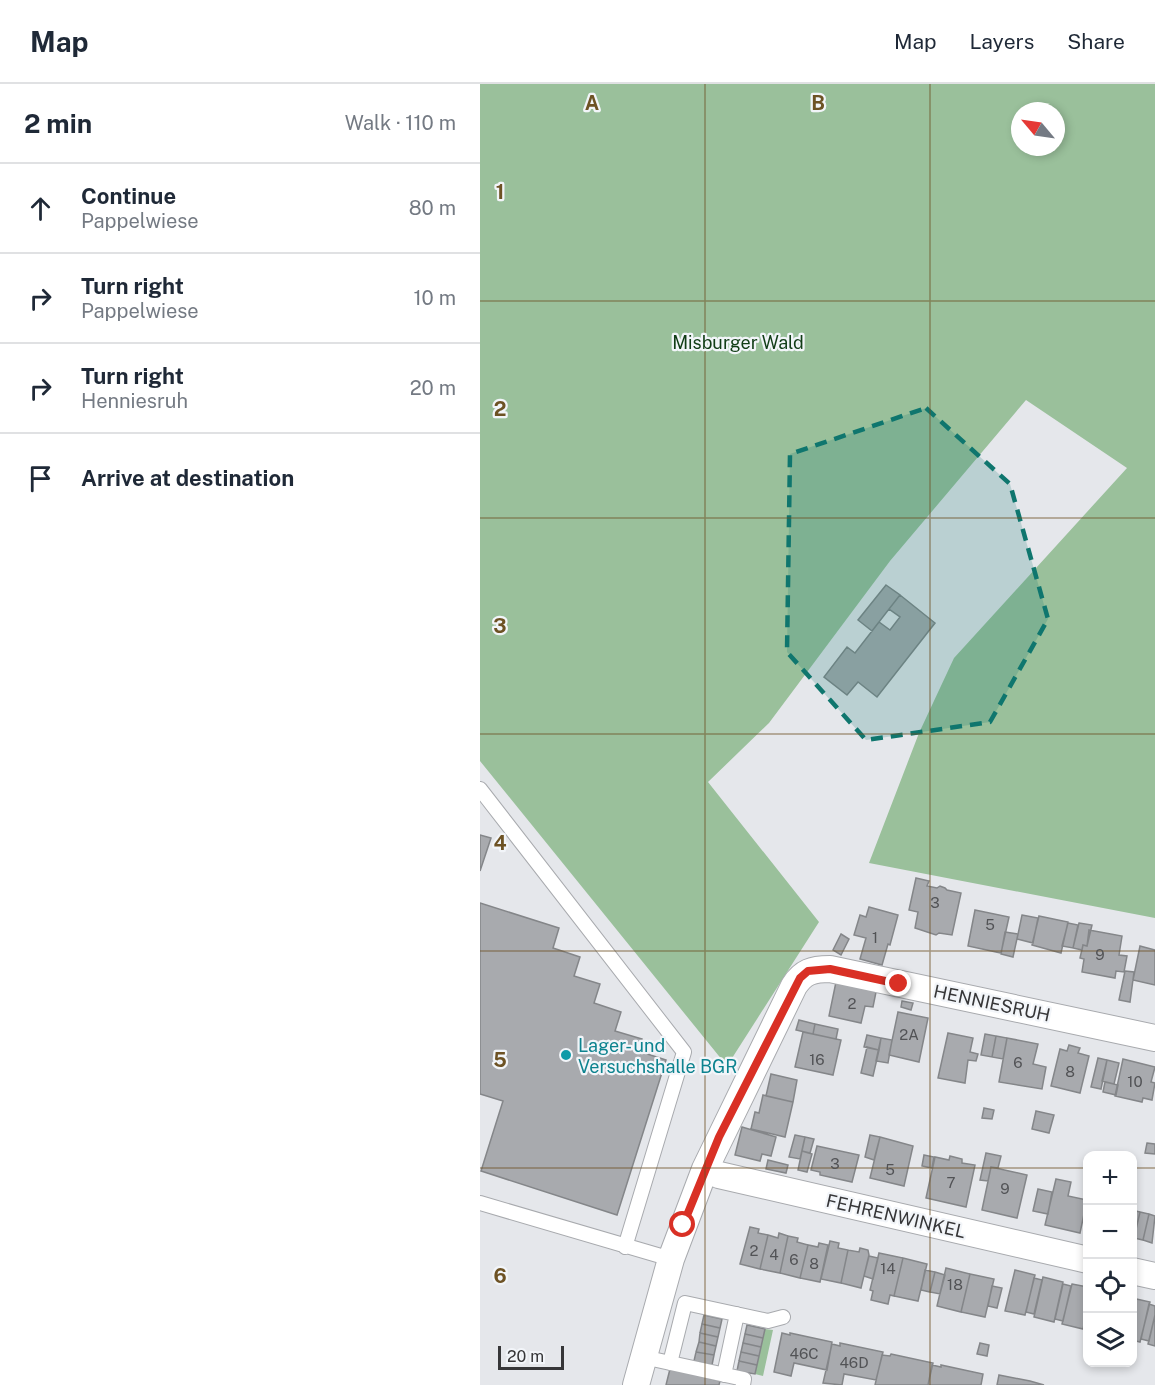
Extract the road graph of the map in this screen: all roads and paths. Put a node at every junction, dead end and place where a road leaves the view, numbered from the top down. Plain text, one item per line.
1 (480, 789) edge
2 (1155, 1038) edge
3 (705, 1170) junction
4 (480, 1203) edge
5 (625, 1247) junction
6 (671, 1259) junction
7 (1084, 1259) edge
8 (1137, 1272) edge
9 (1155, 1276) edge
10 (737, 1314) junction
11 (783, 1317) dead end
12 (643, 1357) junction
13 (670, 1363) junction
14 (724, 1375) junction
15 (636, 1385) edge
16 (743, 1385) edge

1 - 5 lane
2 - 3 street, HENNIESRUH
3 - 6 street
3 - 7 street, FEHRENWINKEL
4 - 5 lane
5 - 6 lane
6 - 12 street
8 - 9 street
10 - 11 lane
10 - 13 lane
10 - 14 lane
12 - 13 lane
12 - 15 street
13 - 14 lane
14 - 16 lane

